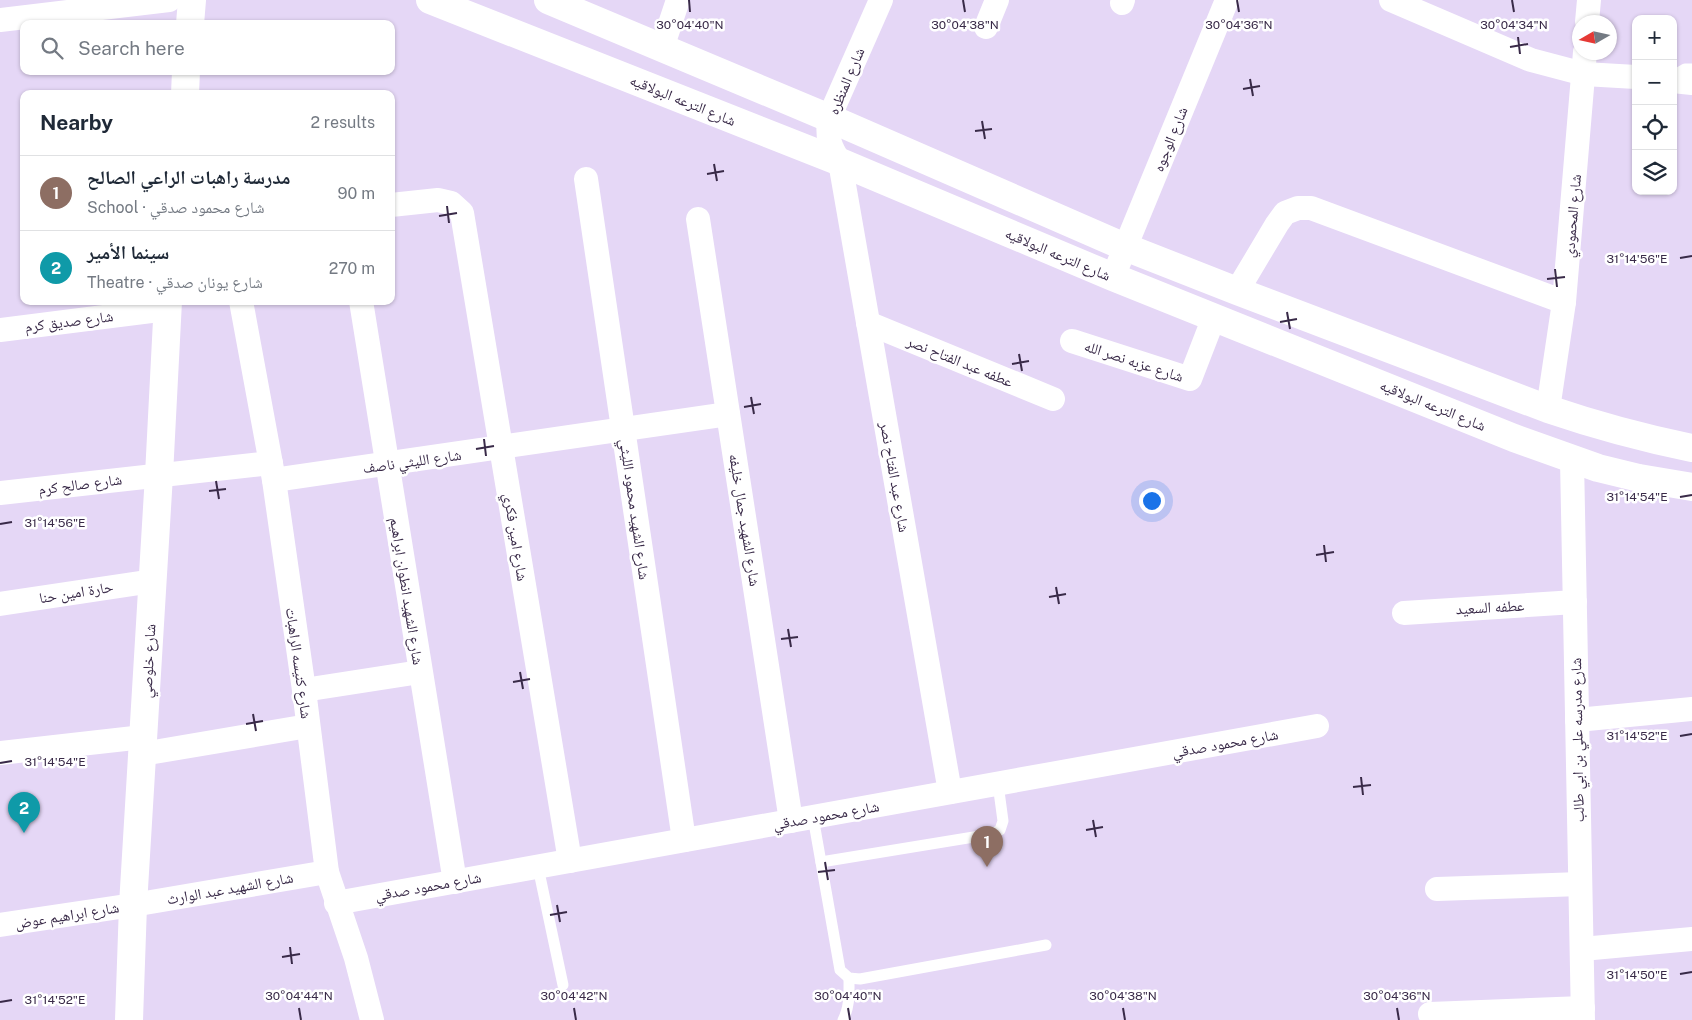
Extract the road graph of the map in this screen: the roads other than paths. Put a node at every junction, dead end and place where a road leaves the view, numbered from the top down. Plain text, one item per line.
1 (169, 0) edge
2 (192, 0) edge
3 (430, 0) edge
4 (548, 0) edge
5 (678, 0) edge
6 (881, 0) edge
7 (997, 0) edge
8 (1228, 0) edge
9 (1391, 0) edge
10 (1589, 0) edge
11 (1588, 15) edge
12 (0, 20) edge
13 (190, 20) edge
14 (986, 28) dead end
15 (662, 48) junction
16 (1585, 63) edge
17 (1692, 69) edge
18 (1677, 74) edge
19 (186, 75) edge
20 (1632, 76) edge
21 (1677, 81) edge
22 (1692, 83) edge
23 (185, 90) edge
24 (829, 118) junction
25 (840, 162) junction
26 (586, 179) dead end
27 (395, 205) edge
28 (698, 219) dead end
29 (1125, 247) junction
30 (1113, 277) junction
31 (1238, 291) junction
32 (1564, 302) junction
33 (168, 305) edge
34 (243, 305) edge
35 (362, 305) edge
36 (1214, 318) junction
37 (868, 323) junction
38 (0, 330) edge
39 (1072, 341) dead end
40 (1053, 399) dead end
41 (1548, 409) junction
42 (728, 414) junction
43 (624, 430) junction
44 (501, 448) junction
45 (1692, 448) edge
46 (1572, 460) junction
47 (387, 464) junction
48 (273, 472) junction
49 (160, 475) junction
50 (1692, 487) edge
51 (0, 493) edge
52 (152, 580) junction
53 (1575, 602) junction
54 (0, 604) edge
55 (1404, 612) dead end
56 (420, 672) junction
57 (304, 690) junction
58 (1692, 709) edge
59 (1577, 720) junction
60 (308, 726) junction
61 (1317, 726) dead end
62 (143, 745) junction
63 (0, 753) edge
64 (998, 784) junction
65 (950, 792) junction
66 (802, 819) junction
67 (684, 840) junction
68 (570, 861) junction
69 (822, 862) junction
70 (538, 867) junction
71 (327, 872) junction
72 (455, 882) junction
73 (1580, 884) junction
74 (1437, 889) dead end
75 (336, 903) junction
76 (133, 904) junction
77 (0, 924) edge
78 (1692, 939) edge
79 (1046, 945) dead end
80 (1582, 949) junction
81 (849, 978) junction
82 (563, 985) dead end
83 (1430, 1014) dead end
84 (1583, 1014) edge
85 (129, 1020) edge
86 (372, 1020) edge
87 (843, 1020) edge

1 - 12 street
2 - 13 main road
3 - 25 main road, شارع الترعه البولاقيه
4 - 15 main road
5 - 15 street
6 - 24 street, شارع المنظره
7 - 14 street
8 - 29 street, شارع الوجوه
9 - 16 street
10 - 11 street
15 - 24 main road
16 - 20 street
16 - 32 street, شارع المحمودي
17 - 18 lane
19 - 23 main road
21 - 22 street
24 - 25 street, شارع المنظره
24 - 29 main road
25 - 30 main road, شارع الترعه البولاقيه
25 - 37 street, شارع عبد الفتاح نصر
26 - 43 street, شارع الشهيد محمود الليثي
27 - 44 street, شارع امين فكري
28 - 42 street, شارع الشهيد جمال خليفه
29 - 30 street, شارع الوجوه
29 - 31 main road
30 - 36 main road, شارع الترعه البولاقيه
31 - 32 street
31 - 41 main road
32 - 41 street, شارع المحمودي
33 - 38 street, شارع صديق كرم
33 - 49 main road, شارع خلوصي
34 - 48 street, شارع كنيسه الراهبات
35 - 47 street, شارع الشهيد انطوان ابراهيم
36 - 39 street, شارع عزبه نصر الله
36 - 46 main road, شارع الترعه البولاقيه
37 - 40 street, عطفه عبد الفتاح نصر
37 - 65 street, شارع عبد الفتاح نصر
41 - 45 main road
42 - 43 street, شارع الليثي ناصف
42 - 66 street, شارع الشهيد جمال خليفه
43 - 44 street, شارع الليثي ناصف
43 - 67 street, شارع الشهيد محمود الليثي
44 - 47 street, شارع الليثي ناصف
44 - 68 street, شارع امين فكري
46 - 50 main road, شارع الترعه البولاقيه
46 - 53 street, شارع مدرسه علي بن ابي طالب
47 - 48 street, شارع الليثي ناصف
47 - 56 street, شارع الشهيد انطوان ابراهيم
48 - 49 street, شارع الليثي ناصف
48 - 57 street, شارع كنيسه الراهبات
49 - 51 street, شارع صالح كرم
49 - 52 main road, شارع خلوصي
52 - 54 street, حارة امين حنا
52 - 62 main road, شارع خلوصي
53 - 55 street, عطفه السعيد
53 - 59 street, شارع مدرسه علي بن ابي طالب
56 - 57 street
56 - 72 street, شارع الشهيد انطوان ابراهيم
57 - 60 street, شارع كنيسه الراهبات
58 - 59 street
59 - 73 street, شارع مدرسه علي بن ابي طالب
60 - 62 street
60 - 71 street, شارع كنيسه الراهبات
61 - 64 street, شارع محمود صدقي
62 - 63 street
62 - 76 main road, شارع خلوصي
64 - 65 street, شارع محمود صدقي
64 - 69 lane
65 - 66 street, شارع محمود صدقي
66 - 67 street, شارع محمود صدقي
66 - 69 lane
67 - 68 street, شارع محمود صدقي
68 - 70 street, شارع محمود صدقي
69 - 81 lane
70 - 72 street, شارع محمود صدقي
70 - 82 lane
71 - 75 street, شارع كنيسه الراهبات
71 - 76 street, شارع الشهيد عبد الوارث
72 - 75 street, شارع محمود صدقي
73 - 74 street
73 - 80 street, شارع مدرسه علي بن ابي طالب
75 - 86 street, شارع كنيسه الراهبات
76 - 77 street, شارع ابراهيم عوض
76 - 85 main road, شارع خلوصي
78 - 80 street
79 - 81 lane
80 - 84 street, شارع مدرسه علي بن ابي طالب
81 - 87 lane
83 - 84 street

